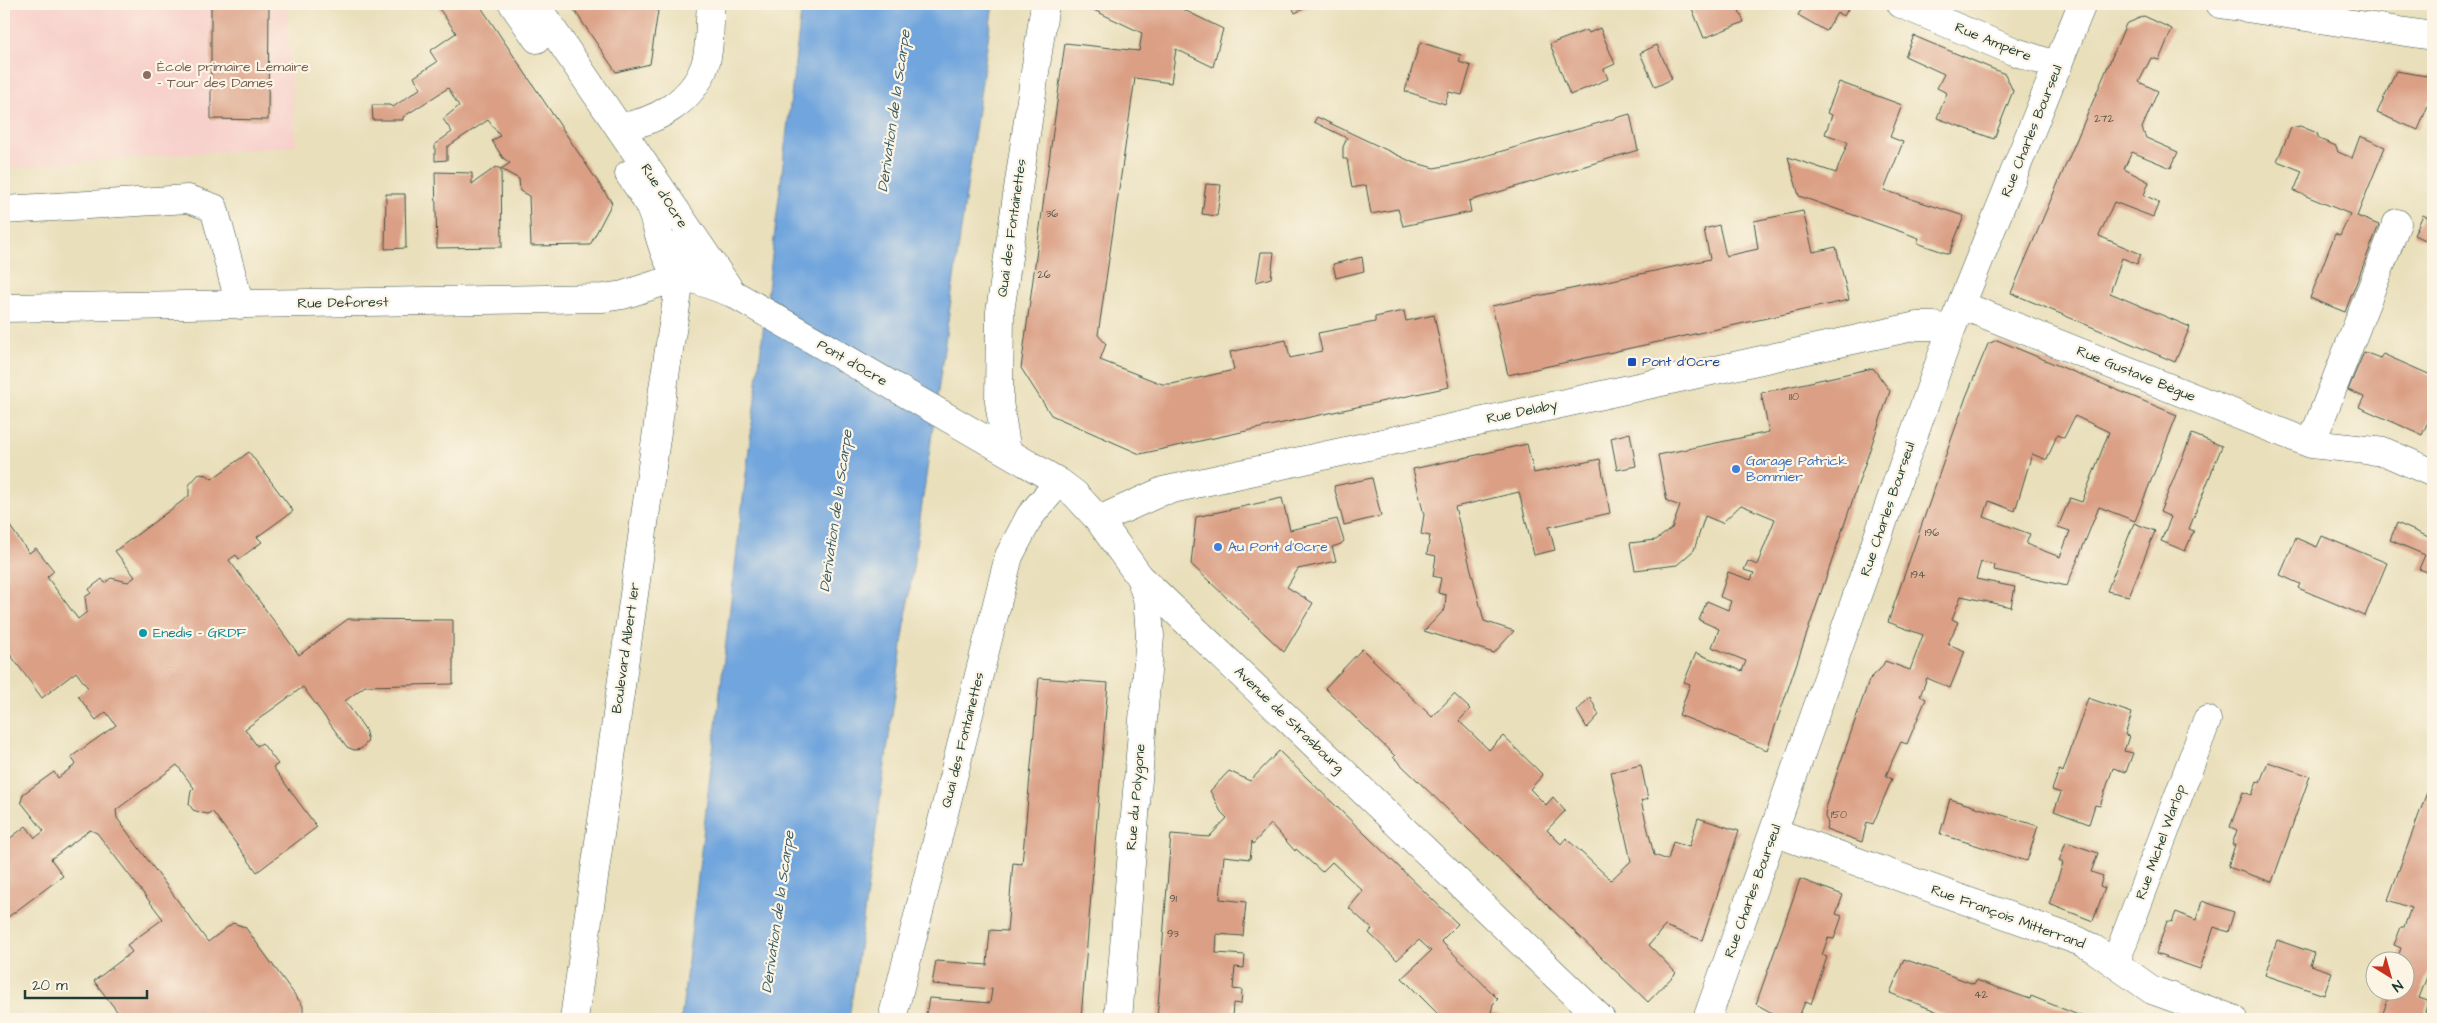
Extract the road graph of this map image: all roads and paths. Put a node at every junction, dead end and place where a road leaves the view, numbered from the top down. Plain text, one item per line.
1 (513, 4) edge
2 (535, 4) edge
3 (711, 4) edge
4 (1046, 4) edge
5 (1901, 4) edge
6 (2082, 4) edge
7 (2220, 4) edge
8 (2433, 36) edge
9 (2058, 66) junction
10 (619, 127) junction
11 (4, 210) edge
12 (2397, 223) dead end
13 (688, 229) junction
14 (679, 277) junction
15 (732, 294) junction
16 (240, 304) junction
17 (1961, 305) junction
18 (4, 308) edge
19 (1951, 330) junction
20 (971, 433) joint
21 (2311, 444) junction
22 (1007, 452) junction
23 (2433, 473) edge
24 (1059, 482) junction
25 (1099, 520) junction
26 (1139, 576) junction
27 (2207, 720) dead end
28 (1774, 832) junction
29 (2115, 964) junction
30 (894, 1011) dead end
31 (574, 1019) edge
32 (1118, 1019) edge
33 (1601, 1019) edge
34 (1707, 1019) edge
35 (2233, 1019) edge

1 - 14 street, Rue d'Ocre
2 - 10 street, Rue d'Ocre
3 - 10 street
4 - 22 street, Quai des Fontainettes
5 - 9 street, Rue Ampère
6 - 9 street, Rue Charles Bourseul
7 - 8 street
9 - 17 street, Rue Charles Bourseul
10 - 13 street, Rue d'Ocre
11 - 16 street
12 - 21 street
13 - 14 street, Rue d'Ocre
13 - 15 street
14 - 15 street, Pont d'Ocre
14 - 16 street, Rue Deforest
14 - 31 street, Boulevard Albert 1er
15 - 20 street, Pont d'Ocre
16 - 18 street, Rue Deforest
17 - 19 street, Rue Charles Bourseul
17 - 21 street, Rue Gustave Bègue
19 - 25 street, Rue Delaby
19 - 28 street, Rue Charles Bourseul
20 - 22 street, Avenue de Strasbourg
21 - 23 street, Rue Gustave Bègue
22 - 24 street, Avenue de Strasbourg
24 - 25 street, Avenue de Strasbourg
24 - 30 street, Quai des Fontainettes
25 - 26 street, Avenue de Strasbourg
26 - 32 street, Rue du Polygone
26 - 33 street, Avenue de Strasbourg
27 - 29 street, Rue Michel Warlop
28 - 29 street, Rue François Mitterrand
28 - 34 street, Rue Charles Bourseul
29 - 35 street, Rue François Mitterrand

